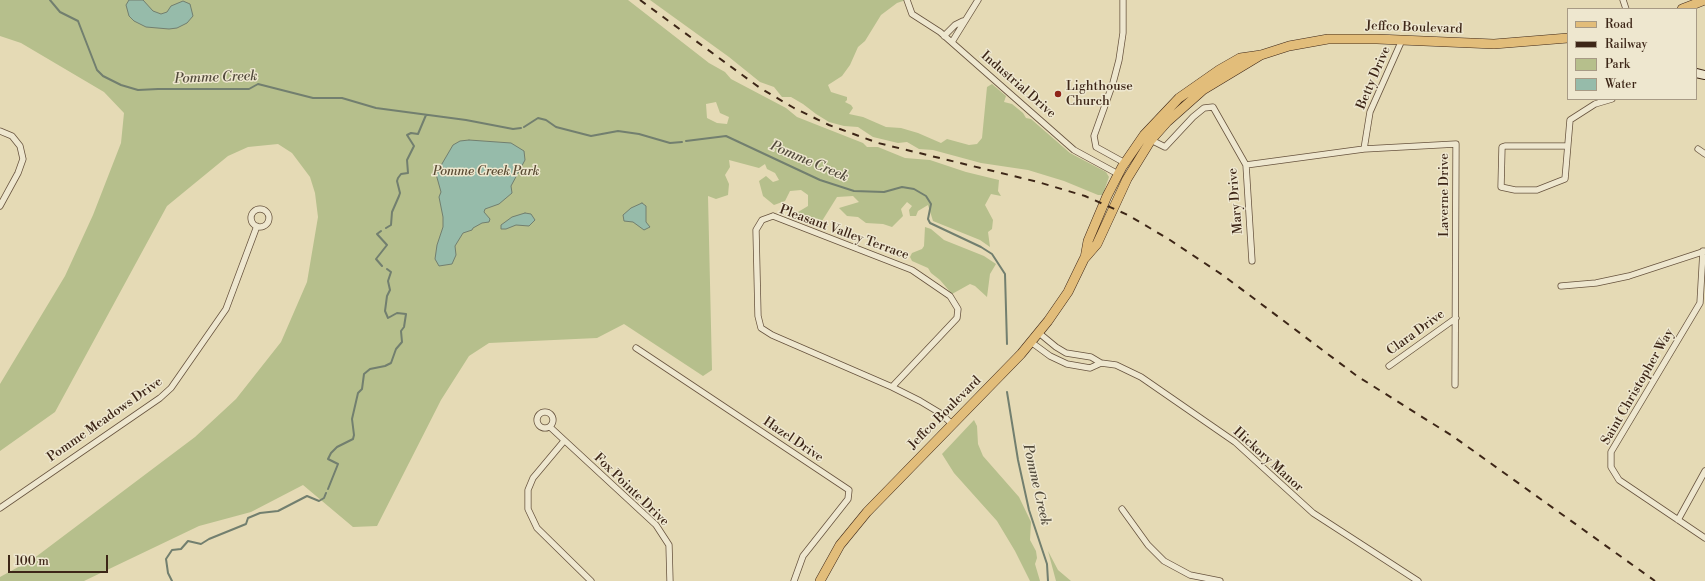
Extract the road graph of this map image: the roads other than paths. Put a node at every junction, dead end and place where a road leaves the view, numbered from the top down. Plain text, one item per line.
1 (978, 0) edge
2 (1123, 0) edge
3 (1705, 0) edge
4 (908, 3) edge
5 (1685, 8) edge
6 (963, 22) junction
7 (952, 27) junction
8 (959, 33) junction
9 (944, 36) junction
10 (1567, 38) edge
11 (1402, 40) junction
12 (952, 42) junction
13 (1261, 55) junction
14 (1609, 100) edge
15 (0, 131) edge
16 (1151, 140) junction
17 (1567, 146) junction
18 (1364, 149) junction
19 (1698, 149) dead end
20 (1705, 154) edge
21 (1125, 163) junction
22 (1246, 165) junction
23 (1118, 174) junction
24 (0, 206) edge
25 (257, 226) dead end
26 (1704, 251) edge
27 (1084, 259) junction
28 (1252, 261) dead end
29 (1561, 286) dead end
30 (1456, 318) junction
31 (1038, 333) junction
32 (1031, 342) junction
33 (636, 348) dead end
34 (1101, 363) junction
35 (1389, 366) dead end
36 (1455, 385) dead end
37 (892, 387) junction
38 (952, 424) junction
39 (550, 427) dead end
40 (564, 441) junction
41 (1705, 471) edge
42 (0, 508) edge
43 (1122, 509) dead end
44 (1678, 520) junction
45 (1705, 538) edge
46 (1192, 579) edge
47 (591, 581) edge
48 (670, 581) edge
49 (794, 581) edge
50 (820, 581) edge
51 (1220, 581) edge
52 (1418, 581) edge

1 - 6 street
2 - 21 street
3 - 5 main road
4 - 9 street, Industrial Drive
6 - 7 street
6 - 8 street
7 - 8 street
7 - 9 street
8 - 12 street
9 - 12 street, Industrial Drive
10 - 11 main road, Jeffco Boulevard
11 - 13 main road, Jeffco Boulevard
11 - 18 street, Betty Drive
12 - 23 street, Industrial Drive
13 - 16 main road, Jeffco Boulevard
13 - 21 main road, Jeffco Boulevard
14 - 17 street
15 - 24 street
16 - 22 street, Mary Drive
16 - 27 main road, Jeffco Boulevard
17 - 17 street
18 - 22 street, Laverne Drive
18 - 30 street, Laverne Drive
19 - 20 street
21 - 23 main road, Jeffco Boulevard
22 - 28 street, Mary Drive
23 - 27 main road, Jeffco Boulevard
25 - 42 street, Pomme Meadows Drive
26 - 29 street
26 - 44 street, Saint Christopher Way
27 - 31 main road, Jeffco Boulevard
30 - 35 street, Clara Drive
30 - 36 street, Laverne Drive
31 - 32 main road, Jeffco Boulevard
31 - 34 street, Hickory Manor
32 - 34 street, Hickory Manor
32 - 38 main road, Jeffco Boulevard
33 - 49 street, Hazel Drive
34 - 52 street, Hickory Manor
37 - 37 street, Pleasant Valley Terrace
37 - 38 street, Pleasant Valley Terrace
38 - 50 main road, Jeffco Boulevard
39 - 40 street, Fox Pointe Drive
40 - 47 street
40 - 48 street, Fox Pointe Drive
41 - 44 street
43 - 46 street
44 - 45 street, Saint Christopher Way
46 - 51 street

